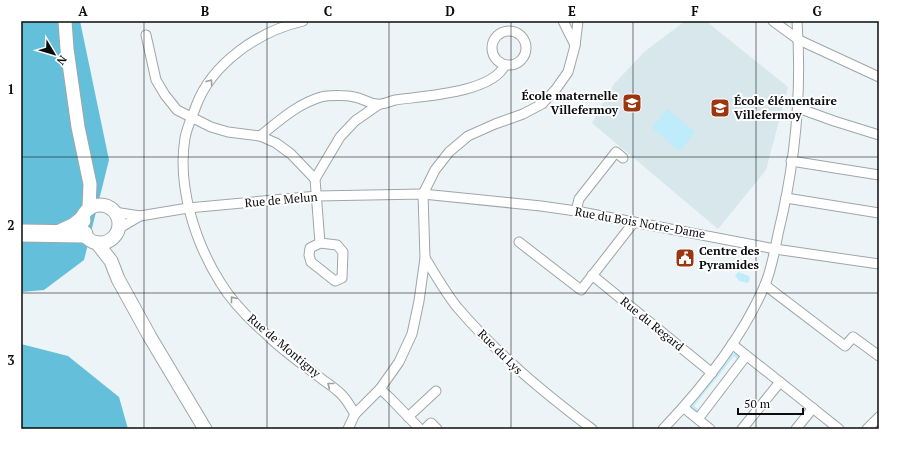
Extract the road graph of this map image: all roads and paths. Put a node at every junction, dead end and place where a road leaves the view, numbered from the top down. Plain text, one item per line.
1 (65, 21) edge
2 (303, 21) edge
3 (563, 21) edge
4 (578, 21) edge
5 (773, 21) edge
6 (797, 21) edge
7 (146, 35) dead end
8 (799, 40) junction
9 (575, 46) junction
10 (505, 64) dead end
11 (879, 77) edge
12 (378, 104) junction
13 (798, 108) junction
14 (192, 116) junction
15 (879, 135) edge
16 (260, 136) junction
17 (623, 158) dead end
18 (791, 161) junction
19 (879, 175) edge
20 (315, 179) junction
21 (90, 184) junction
22 (422, 194) junction
23 (317, 196) junction
24 (786, 198) junction
25 (188, 208) junction
26 (109, 209) junction
27 (576, 211) junction
28 (879, 213) edge
29 (140, 216) junction
30 (634, 222) junction
31 (88, 227) junction
32 (21, 233) edge
33 (115, 234) junction
34 (519, 242) dead end
35 (320, 244) junction
36 (775, 249) junction
37 (425, 258) junction
38 (111, 262) junction
39 (879, 264) edge
40 (592, 275) junction
41 (765, 285) junction
42 (732, 344) junction
43 (746, 356) junction
44 (879, 356) edge
45 (712, 373) junction
46 (780, 382) junction
47 (380, 389) junction
48 (436, 391) dead end
49 (684, 408) junction
50 (812, 408) junction
51 (356, 414) junction
52 (408, 417) junction
53 (879, 417) edge
54 (698, 419) junction
55 (205, 429) edge
56 (348, 429) edge
57 (420, 429) edge
58 (425, 429) edge
59 (437, 429) edge
60 (592, 429) edge
61 (663, 429) edge
62 (710, 429) edge
63 (742, 429) edge
64 (796, 429) edge
65 (839, 429) edge
66 (867, 429) edge

1 - 21 street
14 -> 2 street, Rue de Montigny
3 - 9 street
4 - 9 street
5 - 8 street
6 - 8 street
7 - 14 street
8 - 11 street
8 - 13 street
9 - 22 street
10 - 12 street
12 - 16 street
12 - 20 street
13 - 15 street
13 - 18 street
14 - 16 street
14 - 25 street, Rue de Montigny
16 - 20 street
17 - 27 street
18 - 19 street
18 - 24 street
20 - 23 street
21 - 26 street
21 - 31 street
22 - 23 street, Rue de Melun
22 - 27 street, Rue du Bois Notre-Dame
22 - 37 street
23 - 25 street, Rue de Melun
23 - 35 street
24 - 28 street
24 - 36 street
25 - 29 street, Rue de Melun
51 -> 25 street, Rue de Montigny
26 - 29 street, Rue de Melun
26 - 31 street
26 - 33 street
27 - 30 street, Rue du Bois Notre-Dame
29 - 33 street, Rue de Melun
30 - 36 street, Rue du Bois Notre-Dame
30 - 40 street
31 - 32 highway
31 - 33 street
31 - 38 street
33 - 38 street
34 - 40 street
35 - 35 street
36 - 39 street, Rue du Bois Notre-Dame
36 - 41 street
37 - 47 street
37 - 60 street, Rue du Lys
38 - 55 street
40 - 45 street, Rue du Regard
41 - 42 street
41 - 44 street
42 - 43 street
42 - 45 street
43 - 46 street
43 - 54 street
45 - 49 street
46 - 50 street
46 - 63 street
47 - 51 street
47 - 52 street
48 - 52 street
49 - 54 street
49 - 61 street
50 - 64 street
50 - 65 street
51 - 56 street
52 - 57 street
53 - 66 street
54 - 62 street
58 - 59 street

